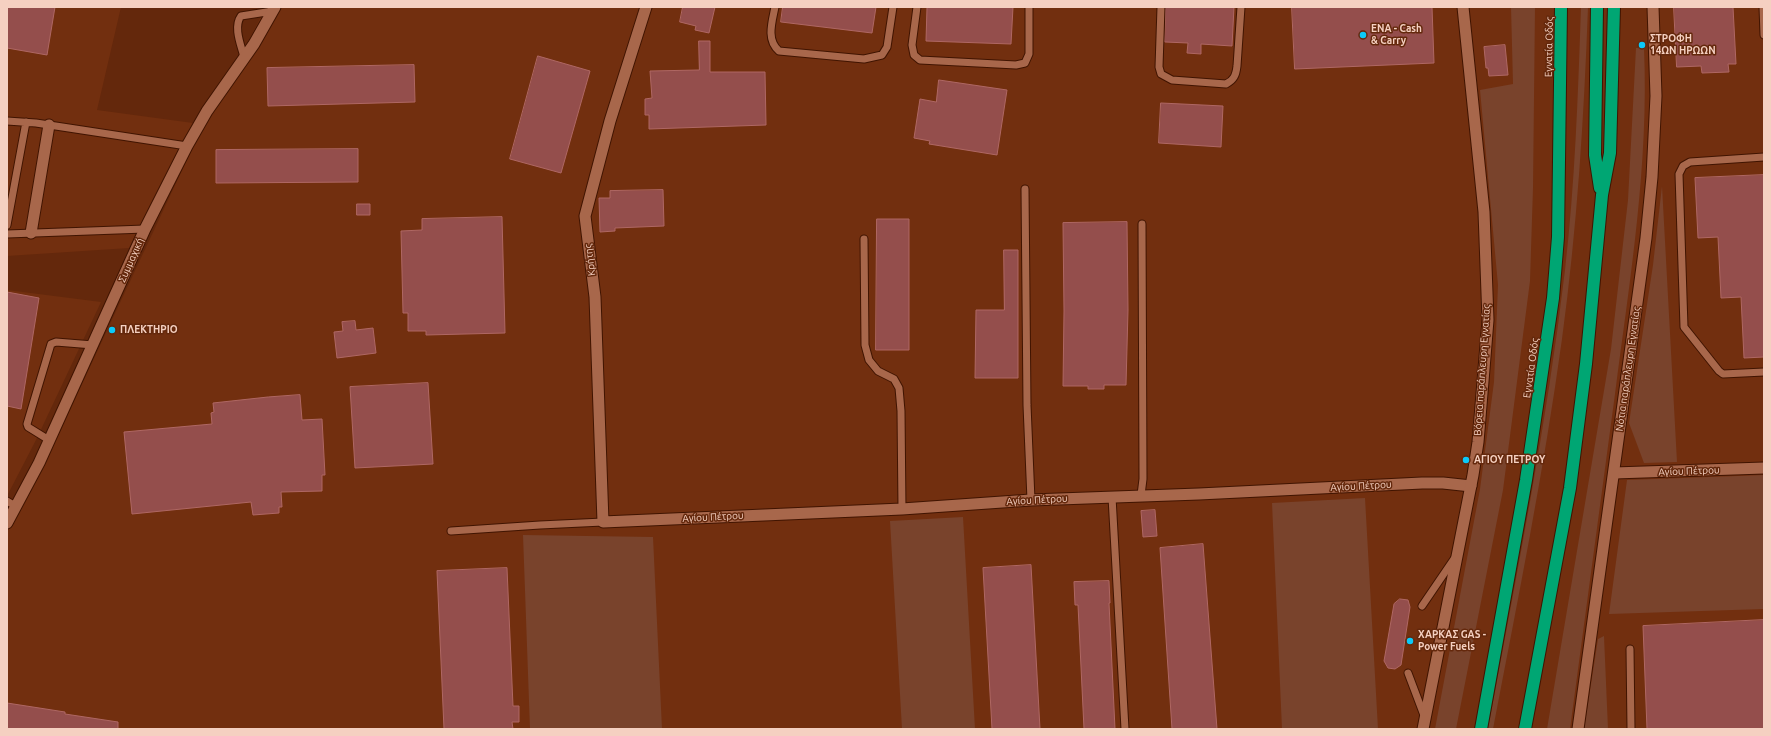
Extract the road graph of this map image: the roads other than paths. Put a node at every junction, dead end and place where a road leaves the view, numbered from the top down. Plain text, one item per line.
1 (241, 7) edge
2 (646, 7) edge
3 (775, 7) edge
4 (893, 7) edge
5 (917, 7) edge
6 (1029, 7) edge
7 (1161, 7) edge
8 (1241, 7) edge
9 (1463, 7) edge
10 (1561, 7) edge
11 (1597, 7) edge
12 (1614, 7) edge
13 (1653, 7) edge
14 (1763, 7) edge
15 (274, 9) edge
16 (241, 16) junction
17 (1764, 35) edge
18 (244, 57) junction
19 (7, 121) edge
20 (26, 122) junction
21 (49, 125) junction
22 (187, 146) junction
23 (1764, 157) edge
24 (1025, 189) dead end
25 (1602, 195) junction
26 (1142, 224) dead end
27 (7, 225) edge
28 (145, 229) junction
29 (31, 233) junction
30 (7, 234) edge
31 (864, 239) dead end
32 (92, 345) junction
33 (1764, 372) edge
34 (49, 440) junction
35 (1764, 468) edge
36 (1614, 473) junction
37 (1471, 486) junction
38 (1141, 495) junction
39 (1112, 497) junction
40 (1031, 500) junction
41 (12, 504) edge
42 (902, 509) junction
43 (603, 522) junction
44 (7, 523) edge
45 (452, 532) dead end
46 (1458, 554) junction
47 (1422, 606) dead end
48 (1630, 649) dead end
49 (1408, 673) dead end
50 (1424, 724) edge
51 (1125, 729) edge
52 (1481, 729) edge
53 (1525, 729) edge
54 (1578, 729) edge
55 (1631, 729) edge

1 - 16 lane
2 - 43 street, Κρήτης
3 - 4 lane
5 - 6 lane
7 - 8 lane
9 - 37 street, Βόρεια παράπλευρη Εγνατίας
10 - 52 highway, Εγνατία Οδός
11 - 25 highway
12 - 25 highway
13 - 36 street, Νότια παράπλευρη Εγνατίας
14 - 17 lane
15 - 16 lane
15 - 18 street, Συμμαχική
16 - 18 lane
18 - 22 street, Συμμαχική
19 - 20 lane
20 - 21 lane
20 - 27 lane
21 - 22 lane
21 - 29 street
22 - 28 street, Συμμαχική
23 - 33 lane
24 - 40 lane
25 - 53 highway
26 - 38 lane
28 - 29 lane
28 - 32 street, Συμμαχική
29 - 30 lane
31 - 42 lane
32 - 34 street, Συμμαχική
32 - 34 lane
34 - 41 street, Συμμαχική
35 - 36 street, Αγίου Πέτρου
36 - 54 street, Νότια παράπλευρη Εγνατίας
37 - 38 street, Αγίου Πέτρου
37 - 46 street, Βόρεια παράπλευρη Εγνατίας
38 - 39 street, Αγίου Πέτρου
39 - 40 street, Αγίου Πέτρου
39 - 51 lane
40 - 42 street, Αγίου Πέτρου
41 - 44 street, Συμμαχική
42 - 43 street, Αγίου Πέτρου
43 - 45 lane
46 - 47 lane
46 - 50 street, Βόρεια παράπλευρη Εγνατίας
48 - 55 lane
49 - 50 lane

